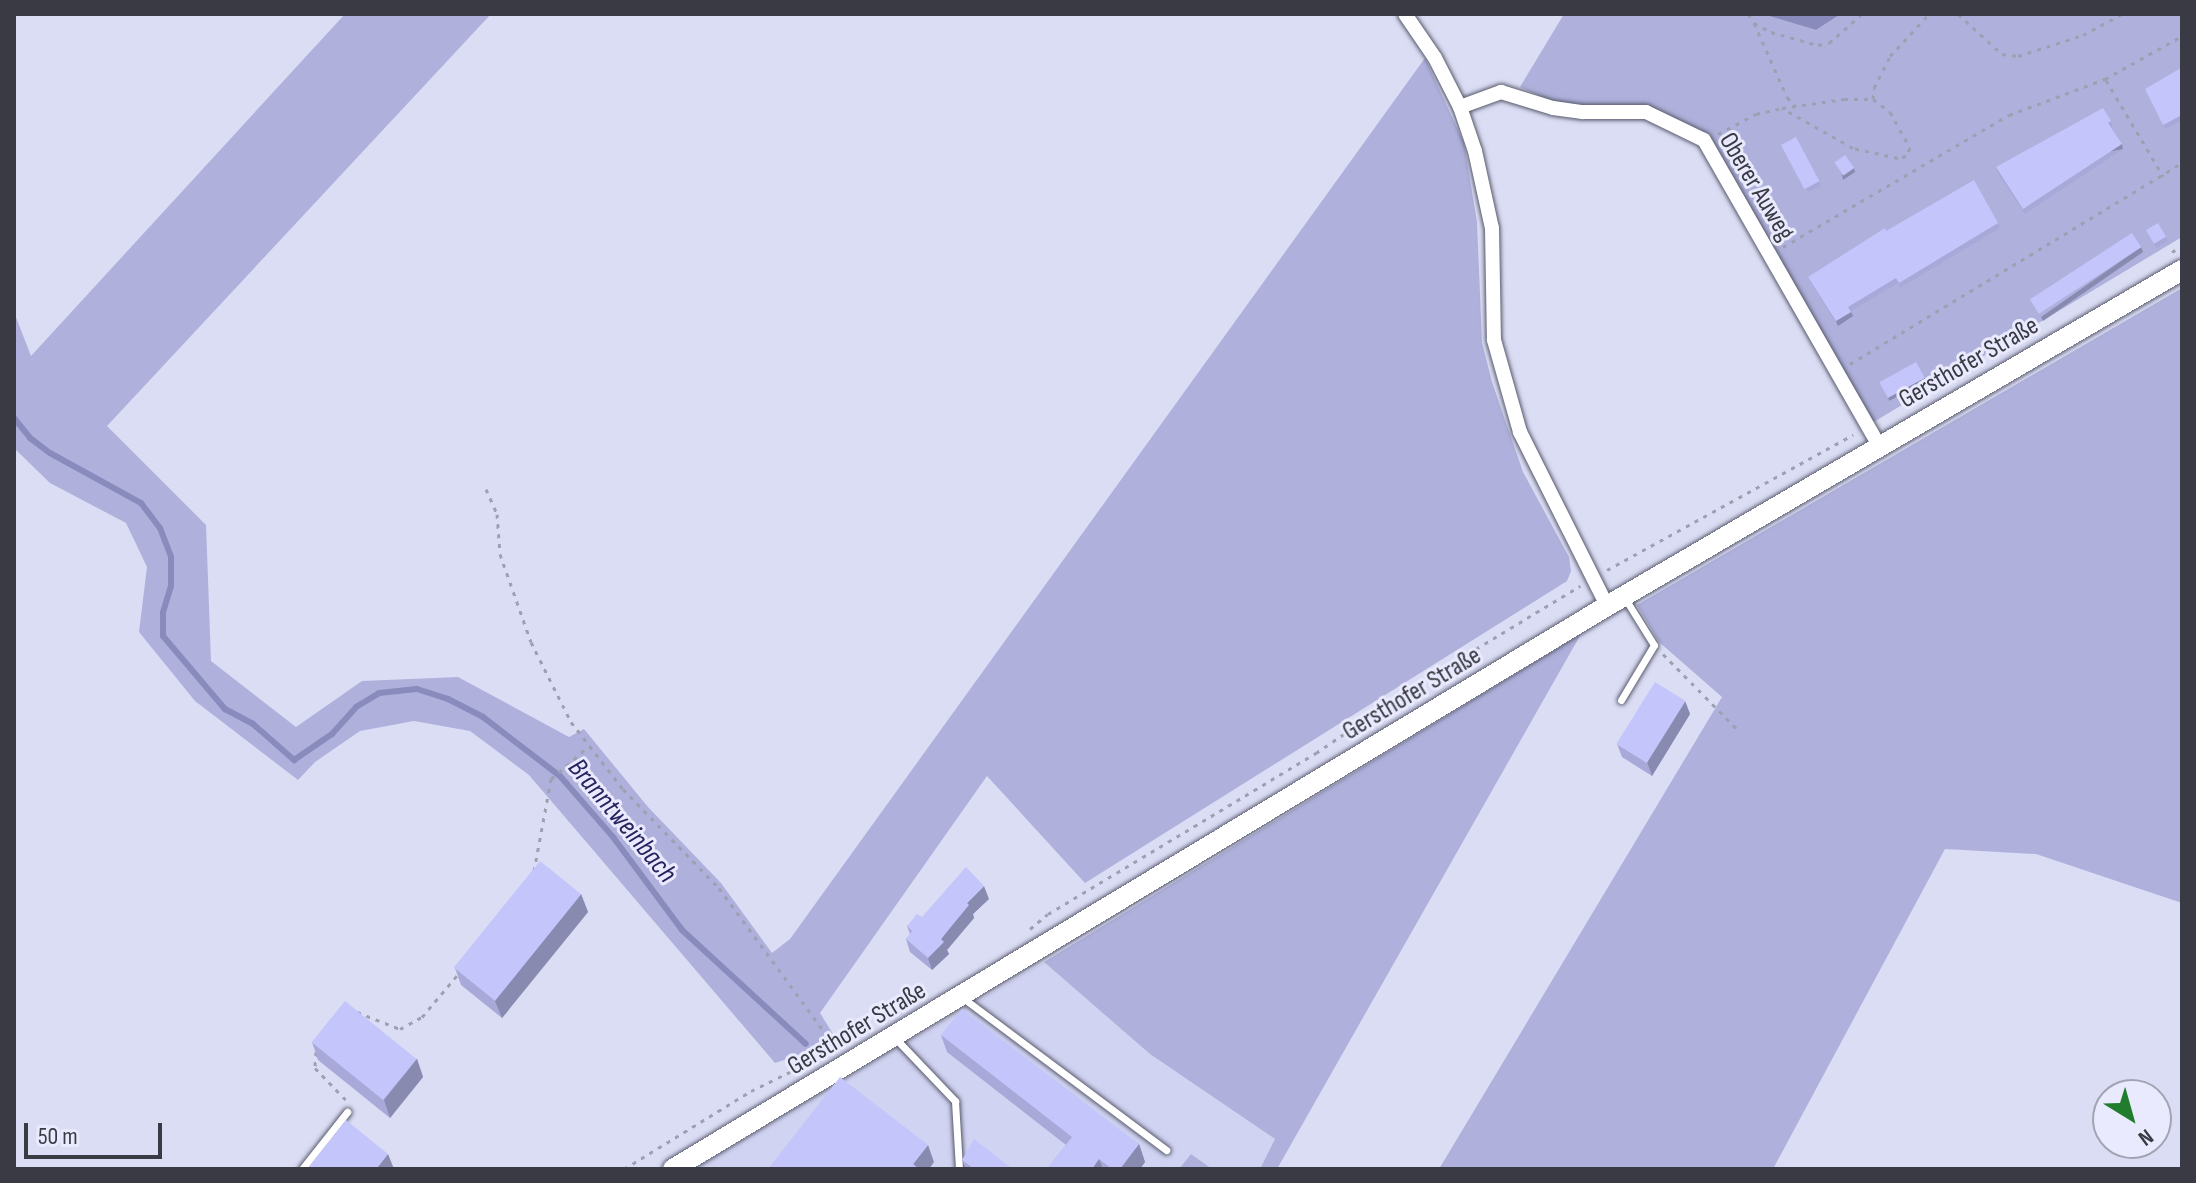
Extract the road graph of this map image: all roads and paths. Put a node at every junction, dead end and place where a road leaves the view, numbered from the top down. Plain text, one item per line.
1 (1405, 14) edge
2 (1748, 14) edge
3 (1862, 14) edge
4 (1929, 14) edge
5 (1958, 14) edge
6 (2122, 14) edge
7 (1754, 23) junction
8 (2182, 36) edge
9 (2105, 79) junction
10 (1873, 99) junction
11 (1460, 107) junction
12 (1796, 107) junction
13 (1782, 108) junction
14 (1704, 140) junction
15 (2182, 163) edge
16 (2163, 176) junction
17 (2182, 246) edge
18 (2169, 254) dead end
19 (1769, 255) junction
20 (2182, 270) edge
21 (1836, 373) junction
22 (1874, 437) junction
23 (486, 489) dead end
24 (1592, 579) junction
25 (1615, 601) junction
26 (1654, 645) junction
27 (1621, 700) dead end
28 (1737, 729) dead end
29 (589, 746) junction
30 (534, 873) edge
31 (1028, 931) dead end
32 (462, 969) edge
33 (961, 997) junction
34 (348, 1015) edge
35 (895, 1037) junction
36 (323, 1042) edge
37 (822, 1056) dead end
38 (846, 1067) junction
39 (347, 1112) joint
40 (1166, 1150) dead end
41 (302, 1169) edge
42 (624, 1169) edge
43 (673, 1169) edge
44 (959, 1169) edge

1 - 11 street
2 - 7 path
3 - 7 path
4 - 10 path
5 - 6 path
7 - 12 path
8 - 9 path
9 - 16 path
9 - 19 path
10 - 12 path
10 - 13 path
11 - 14 street, Oberer Auweg
11 - 24 street
12 - 13 path
13 - 14 path
14 - 19 street, Oberer Auweg
15 - 16 path
16 - 21 path
17 - 18 path
19 - 21 street, Oberer Auweg
20 - 22 main road, Gersthofer Straße
21 - 22 street, Oberer Auweg
22 - 24 path
22 - 25 main road, Gersthofer Straße
23 - 29 path
24 - 25 street
24 - 31 path
25 - 26 lane
25 - 33 main road, Gersthofer Straße
26 - 27 lane
26 - 28 path
29 - 30 path
29 - 38 path
32 - 34 path
33 - 35 main road, Gersthofer Straße
33 - 40 lane
35 - 38 main road, Gersthofer Straße
35 - 44 lane
36 - 39 path
37 - 42 path
38 - 43 main road, Gersthofer Straße
39 - 41 lane

